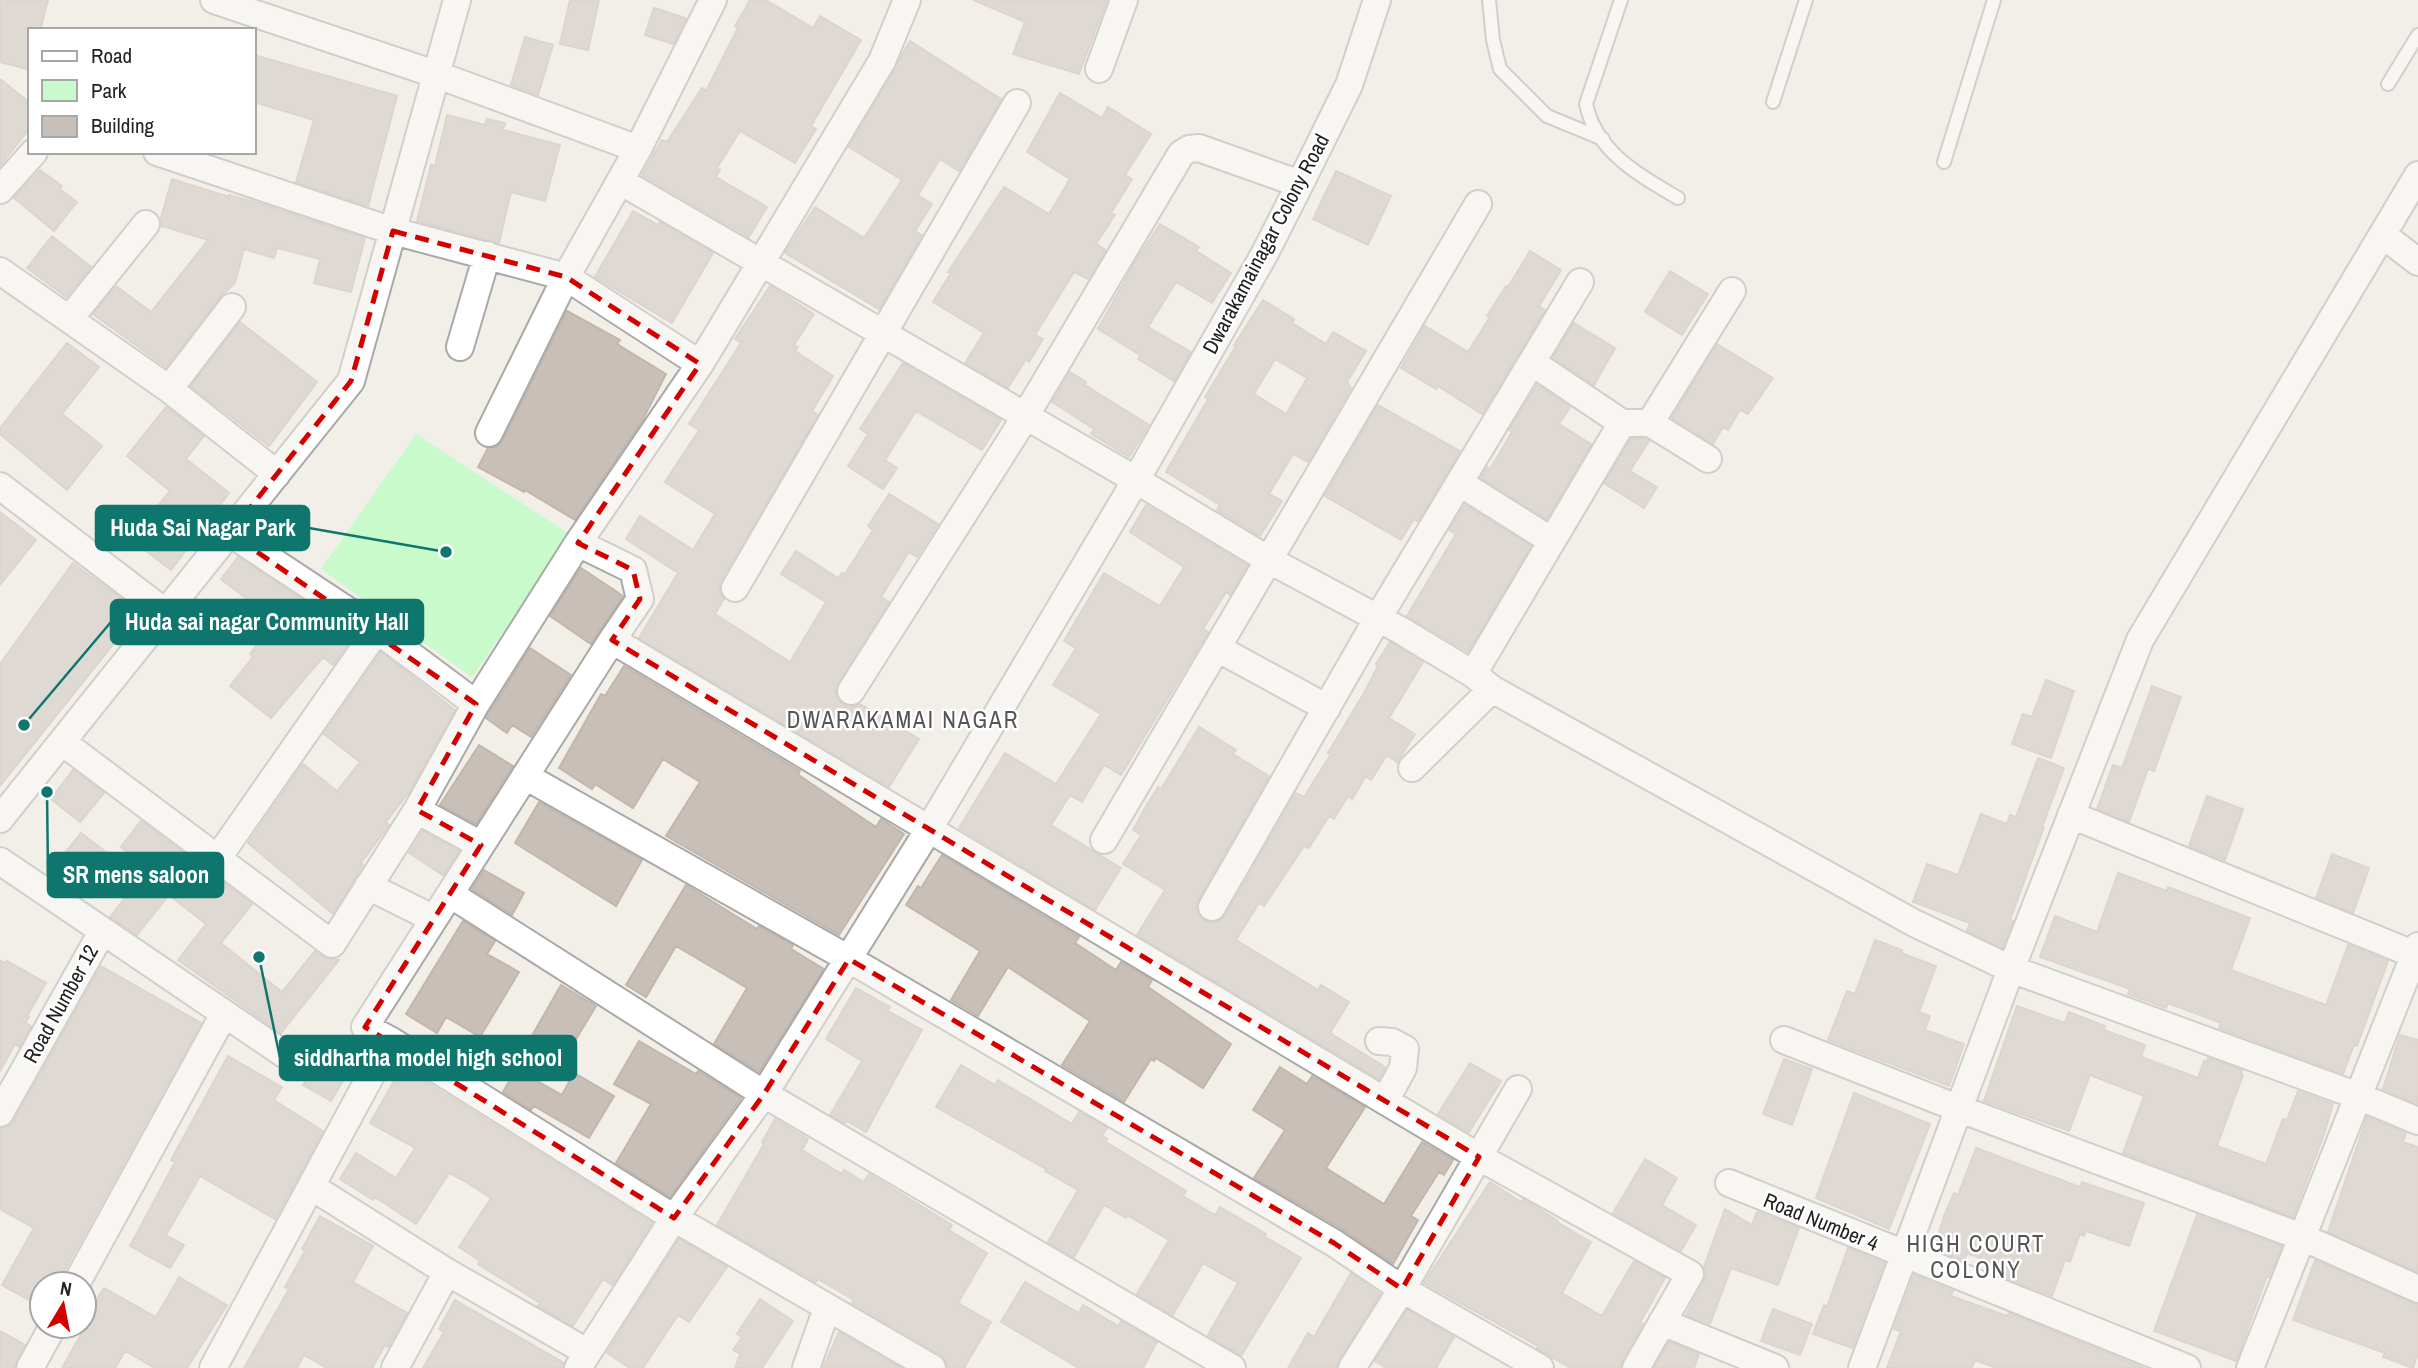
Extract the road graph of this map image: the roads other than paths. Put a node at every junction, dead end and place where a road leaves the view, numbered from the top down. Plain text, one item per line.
1 (214, 0) edge
2 (457, 0) edge
3 (907, 0) edge
4 (1124, 0) edge
5 (1377, 0) edge
6 (1489, 0) edge
7 (1621, 0) edge
8 (1806, 0) edge
9 (1994, 0) edge
10 (704, 2) edge
11 (2418, 35) edge
12 (1099, 69) dead end
13 (435, 74) junction
14 (2388, 84) dead end
15 (1773, 102) dead end
16 (1017, 103) dead end
17 (1603, 139) junction
18 (638, 149) junction
19 (32, 154) edge
20 (163, 154) edge
21 (1944, 162) dead end
22 (2418, 175) edge
23 (620, 181) junction
24 (1300, 184) junction
25 (0, 190) edge
26 (1678, 198) dead end
27 (1478, 204) dead end
28 (146, 224) dead end
29 (393, 231) junction
30 (2383, 235) junction
31 (487, 255) junction
32 (2418, 262) edge
33 (760, 263) junction
34 (0, 271) edge
35 (566, 277) junction
36 (1580, 282) dead end
37 (1732, 291) dead end
38 (232, 307) dead end
39 (70, 318) junction
40 (882, 334) junction
41 (460, 347) dead end
42 (1533, 363) junction
43 (700, 364) junction
44 (169, 389) junction
45 (1023, 416) junction
46 (1622, 423) junction
47 (1650, 423) junction
48 (489, 433) dead end
49 (1708, 459) dead end
50 (277, 474) junction
51 (1136, 480) junction
52 (1460, 483) junction
53 (0, 486) edge
54 (230, 533) junction
55 (1552, 541) junction
56 (578, 543) junction
57 (1269, 560) junction
58 (735, 588) dead end
59 (166, 613) junction
60 (1378, 618) junction
61 (377, 630) junction
62 (612, 640) junction
63 (1217, 648) junction
64 (1483, 682) junction
65 (851, 691) dead end
66 (476, 704) junction
67 (1327, 708) junction
68 (62, 742) junction
69 (1412, 768) dead end
70 (525, 776) junction
71 (417, 810) junction
72 (2071, 815) junction
73 (0, 819) edge
74 (929, 829) junction
75 (1104, 840) dead end
76 (481, 845) junction
77 (217, 859) junction
78 (0, 861) edge
79 (368, 886) junction
80 (450, 894) junction
81 (1212, 907) dead end
82 (433, 919) junction
83 (102, 932) junction
84 (2417, 952) edge
85 (849, 959) junction
86 (2011, 969) junction
87 (223, 1014) junction
88 (390, 1040) junction
89 (1784, 1040) dead end
90 (1379, 1041) dead end
91 (284, 1054) dead end
92 (1518, 1089) dead end
93 (764, 1094) junction
94 (2358, 1096) junction
95 (1385, 1101) junction
96 (1960, 1109) junction
97 (0, 1113) edge
98 (2418, 1121) edge
99 (1479, 1157) junction
100 (1729, 1183) dead end
101 (312, 1187) junction
102 (674, 1218) junction
103 (2302, 1237) junction
104 (1905, 1256) junction
105 (84, 1270) edge
106 (447, 1272) junction
107 (1402, 1289) junction
108 (2418, 1289) edge
109 (827, 1308) junction
110 (1662, 1322) junction
111 (45, 1340) edge
112 (583, 1360) edge
113 (30, 1368) edge
114 (213, 1368) edge
115 (395, 1368) edge
116 (806, 1368) edge
117 (932, 1368) edge
118 (1232, 1368) edge
119 (1352, 1368) edge
120 (1540, 1368) edge
121 (1636, 1368) edge
122 (1775, 1368) edge
123 (1862, 1368) edge
124 (2187, 1368) edge
125 (2250, 1368) edge

1 - 13 street
2 - 13 street
3 - 33 street
4 - 12 street
5 - 24 street, Dwarakamainagar Colony Road
6 - 17 lane
7 - 17 lane
8 - 15 lane
9 - 21 lane
10 - 18 street
11 - 14 lane
13 - 18 street
13 - 29 street
16 - 40 street
17 - 26 lane
18 - 23 street
19 - 25 street
20 - 29 street
22 - 30 street
23 - 33 street
23 - 35 street
24 - 45 street
24 - 51 street, Dwarakamainagar Colony Road
27 - 57 street
28 - 39 street
29 - 31 street
29 - 50 street
30 - 32 street
30 - 72 street
31 - 35 street
31 - 41 street
33 - 40 street
33 - 43 street
34 - 39 street
35 - 43 street
35 - 48 street
36 - 42 street
37 - 47 street
38 - 44 street
39 - 44 street
40 - 45 street
40 - 58 street
42 - 46 street
42 - 52 street
43 - 56 street
44 - 50 street
45 - 51 street
45 - 65 street
46 - 47 street
46 - 55 street
47 - 49 street
50 - 54 street
51 - 57 street
51 - 74 street, Dwarakamainagar Colony Road
52 - 55 street
52 - 60 street
53 - 59 street
54 - 59 street
54 - 61 street
55 - 64 street
56 - 62 street
56 - 66 street
57 - 60 street
57 - 63 street
59 - 68 street
60 - 64 street
60 - 67 street
61 - 66 street
61 - 77 street
62 - 70 street
62 - 74 street
63 - 67 street
63 - 75 street
64 - 69 street
64 - 86 street
66 - 71 street
67 - 81 street
68 - 73 street
68 - 77 street
70 - 76 street
70 - 85 street
71 - 76 street
71 - 79 street
72 - 84 street
72 - 86 street
74 - 85 street, Dwarakamainagar Colony Road
74 - 95 street
76 - 80 street
77 - 79 street
78 - 83 street
79 - 82 street
80 - 82 street
80 - 93 street
82 - 88 street
83 - 87 street
83 - 97 street, Road Number 12
84 - 94 street
85 - 93 street, Dwarakamainagar Colony Road
85 - 107 street
86 - 94 street
86 - 96 street
87 - 91 street
87 - 105 street
88 - 101 street
88 - 102 street
89 - 96 street
90 - 95 street
92 - 99 street
93 - 102 street, Dwarakamainagar Colony Road
93 - 118 street
94 - 98 street
94 - 103 street
95 - 99 street
96 - 103 street
96 - 104 street
99 - 107 street
99 - 110 street
100 - 104 street, Road Number 4
101 - 106 street
101 - 114 street
102 - 109 street
102 - 112 street, Dwarakamainagar Colony Road
103 - 108 street
103 - 125 street
104 - 123 street
104 - 124 street, Road Number 4
106 - 112 street
106 - 115 street
107 - 119 street
107 - 120 street
109 - 116 street
109 - 117 street
110 - 121 street
110 - 122 street
111 - 113 street

